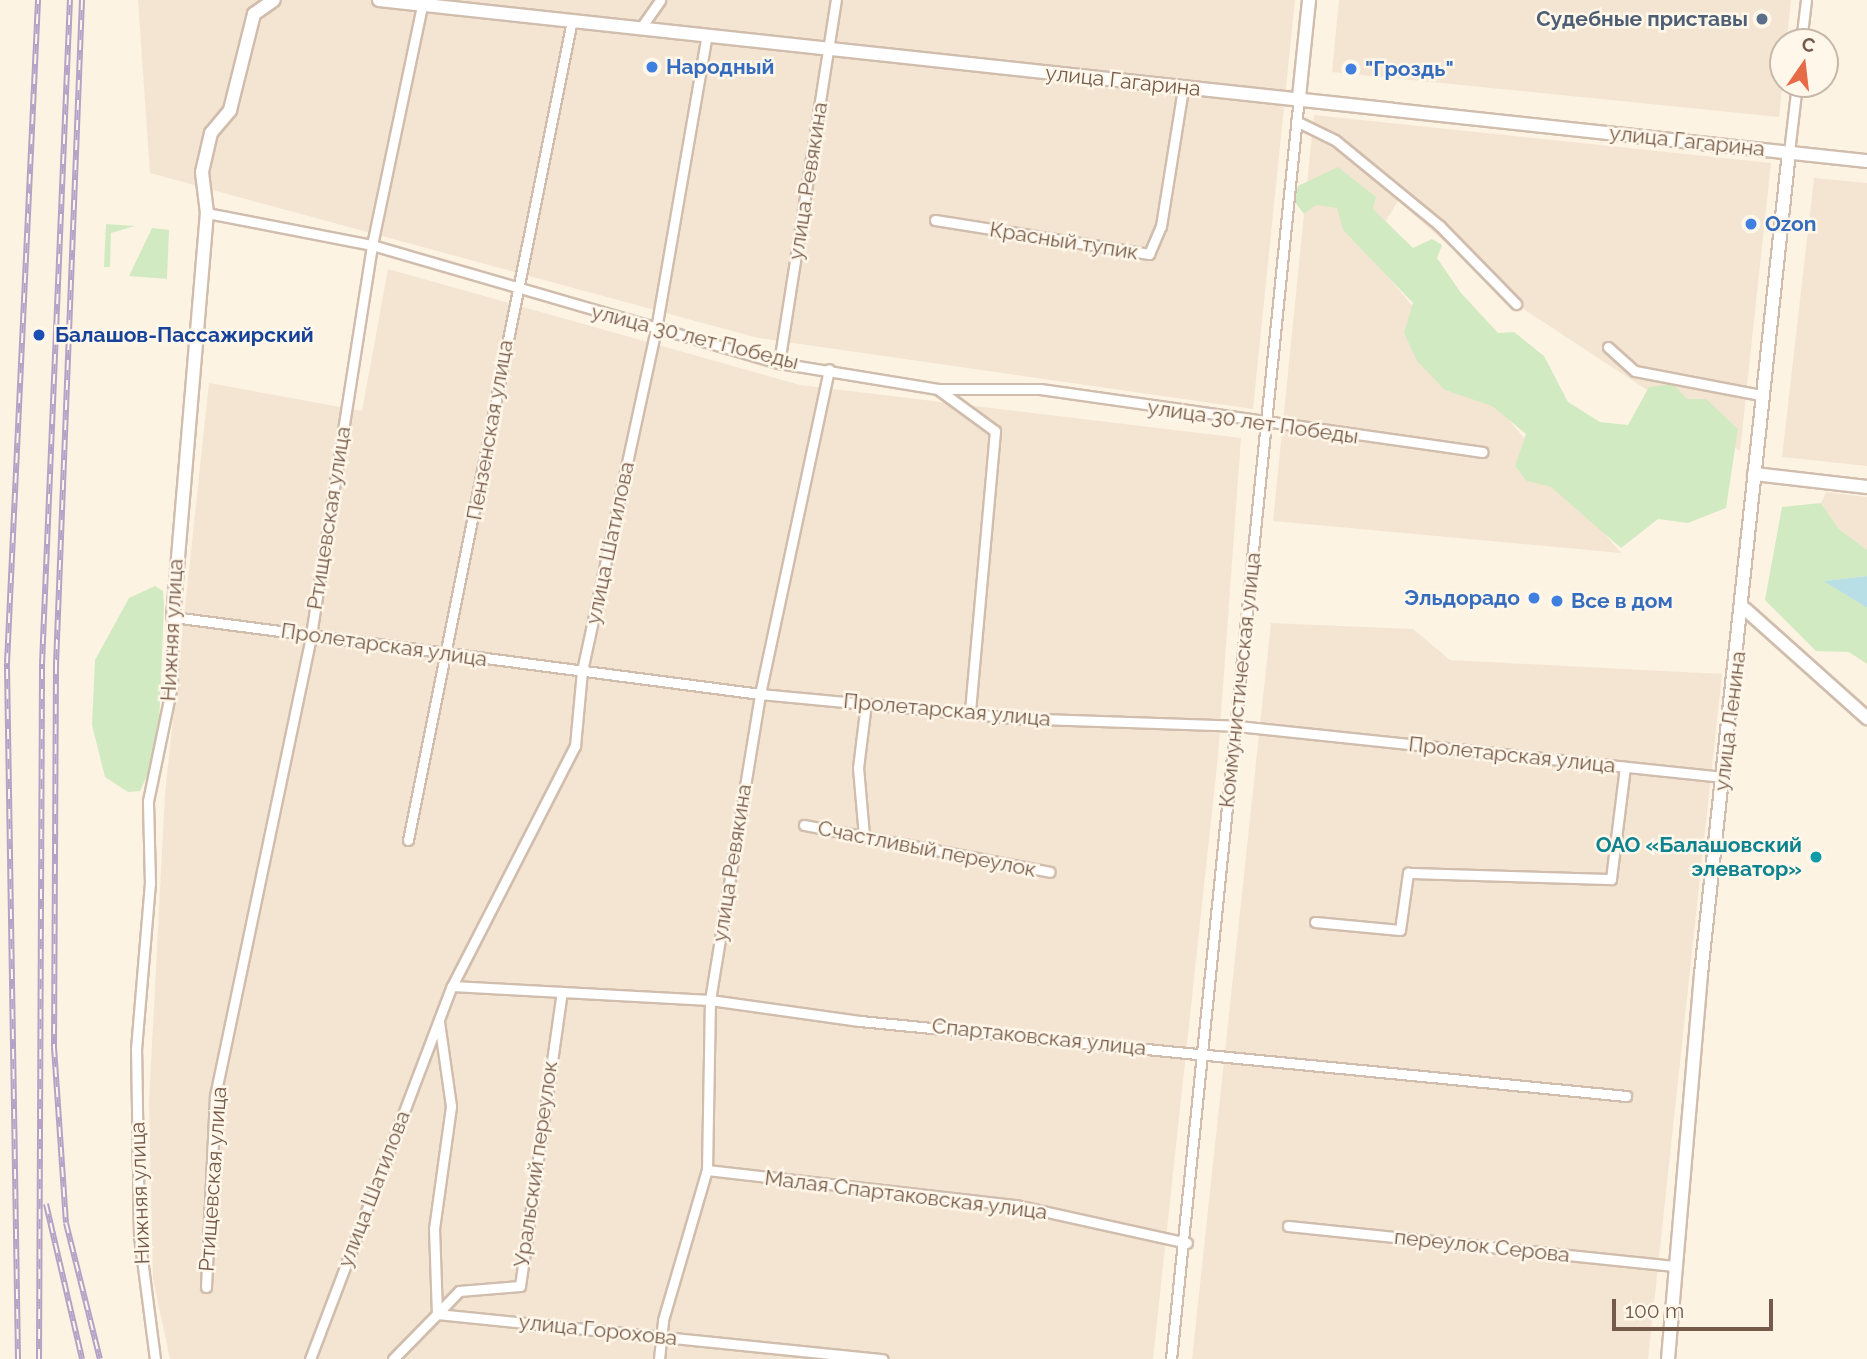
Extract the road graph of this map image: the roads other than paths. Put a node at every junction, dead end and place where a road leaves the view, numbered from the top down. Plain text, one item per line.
1 (271, 0) edge
2 (379, 0) edge
3 (660, 0) edge
4 (836, 0) edge
5 (1309, 0) edge
6 (1806, 0) edge
7 (422, 2) edge
8 (572, 20) junction
9 (1803, 28) edge
10 (640, 29) junction
11 (706, 39) junction
12 (830, 48) junction
13 (1183, 88) junction
14 (1299, 97) junction
15 (1795, 98) edge
16 (1296, 121) junction
17 (1789, 152) junction
18 (1867, 161) edge
19 (207, 213) junction
20 (935, 220) dead end
21 (372, 245) junction
22 (515, 289) junction
23 (1516, 304) dead end
24 (656, 329) junction
25 (1608, 347) dead end
26 (779, 363) junction
27 (829, 369) junction
28 (938, 389) junction
29 (1761, 395) junction
30 (1264, 426) junction
31 (1483, 452) dead end
32 (1754, 474) junction
33 (1867, 487) edge
34 (1745, 609) junction
35 (173, 617) junction
36 (311, 635) junction
37 (449, 656) junction
38 (582, 671) junction
39 (760, 694) junction
40 (866, 703) junction
41 (970, 712) junction
42 (1867, 718) edge
43 (1237, 726) junction
44 (1625, 767) junction
45 (1723, 778) junction
46 (804, 825) dead end
47 (864, 836) junction
48 (408, 841) dead end
49 (1051, 872) dead end
50 (1315, 922) dead end
51 (452, 986) junction
52 (562, 992) junction
53 (710, 1000) junction
54 (439, 1020) junction
55 (1200, 1053) junction
56 (1626, 1096) dead end
57 (707, 1170) junction
58 (1288, 1226) dead end
59 (1187, 1243) junction
60 (1677, 1266) junction
61 (206, 1287) dead end
62 (437, 1314) junction
63 (661, 1336) junction
64 (155, 1359) edge
65 (310, 1359) edge
66 (393, 1359) edge
67 (659, 1359) edge
68 (883, 1359) edge
69 (1171, 1359) edge
70 (1668, 1359) edge

1 - 19 street, Нижняя улица
2 - 7 street, улица Гагарина
3 - 10 street
4 - 12 street, улица Ревякина
5 - 14 street, Коммунистическая улица
6 - 9 street
7 - 8 street, улица Гагарина
7 - 21 street, Ртищевская улица
8 - 10 street, улица Гагарина
8 - 22 street, Пензенская улица
10 - 11 street, улица Гагарина
11 - 12 street, улица Гагарина
11 - 24 street, улица Шатилова
12 - 13 street, улица Гагарина
12 - 26 street, улица Ревякина
13 - 14 street, улица Гагарина
13 - 20 street, Красный тупик
14 - 16 street, Коммунистическая улица
14 - 17 street, улица Гагарина
15 - 17 street, улица Ленина
16 - 23 street
16 - 30 street, Коммунистическая улица
17 - 18 street, улица Гагарина
17 - 29 street, улица Ленина
19 - 21 street, улица 30 лет Победы
19 - 35 street, Нижняя улица
21 - 22 street, улица 30 лет Победы
21 - 36 street, Ртищевская улица
22 - 24 street, улица 30 лет Победы
22 - 37 street, Пензенская улица
24 - 26 street, улица 30 лет Победы
24 - 38 street, улица Шатилова
25 - 29 street
26 - 27 street, улица 30 лет Победы
27 - 28 street, улица 30 лет Победы
27 - 39 street, улица Ревякина
28 - 30 street, улица 30 лет Победы
28 - 41 street
29 - 32 street, улица Ленина
30 - 31 street, улица 30 лет Победы
30 - 43 street, Коммунистическая улица
32 - 33 street
32 - 34 street, улица Ленина
34 - 42 street
34 - 45 street, улица Ленина
35 - 36 street, Пролетарская улица
35 - 64 street, Нижняя улица
36 - 37 street, Пролетарская улица
36 - 61 street, Ртищевская улица
37 - 38 street, Пролетарская улица
37 - 48 street, Пензенская улица
38 - 39 street, Пролетарская улица
38 - 51 street, улица Шатилова
39 - 40 street, Пролетарская улица
39 - 53 street, улица Ревякина
40 - 41 street, Пролетарская улица
40 - 47 street
41 - 43 street, Пролетарская улица
43 - 44 street, Пролетарская улица
43 - 55 street, Коммунистическая улица
44 - 45 street, Пролетарская улица
44 - 50 street
45 - 60 street, улица Ленина
46 - 47 street, Счастливый переулок
47 - 49 street, Счастливый переулок
51 - 52 street, Спартаковская улица
51 - 54 street, улица Шатилова
52 - 53 street, Спартаковская улица
52 - 62 street, Уральский переулок
53 - 55 street, Спартаковская улица
53 - 57 street, улица Ревякина
54 - 62 street, улица Шатилова
54 - 65 street, улица Шатилова
55 - 56 street, Спартаковская улица
55 - 59 street, Коммунистическая улица
57 - 59 street, Малая Спартаковская улица
57 - 63 street, улица Ревякина
58 - 60 street, переулок Серова
59 - 69 street, Коммунистическая улица
60 - 70 street, улица Ленина
62 - 63 street, улица Горохова
62 - 66 street
63 - 67 street, улица Ревякина
63 - 68 street, улица Горохова

